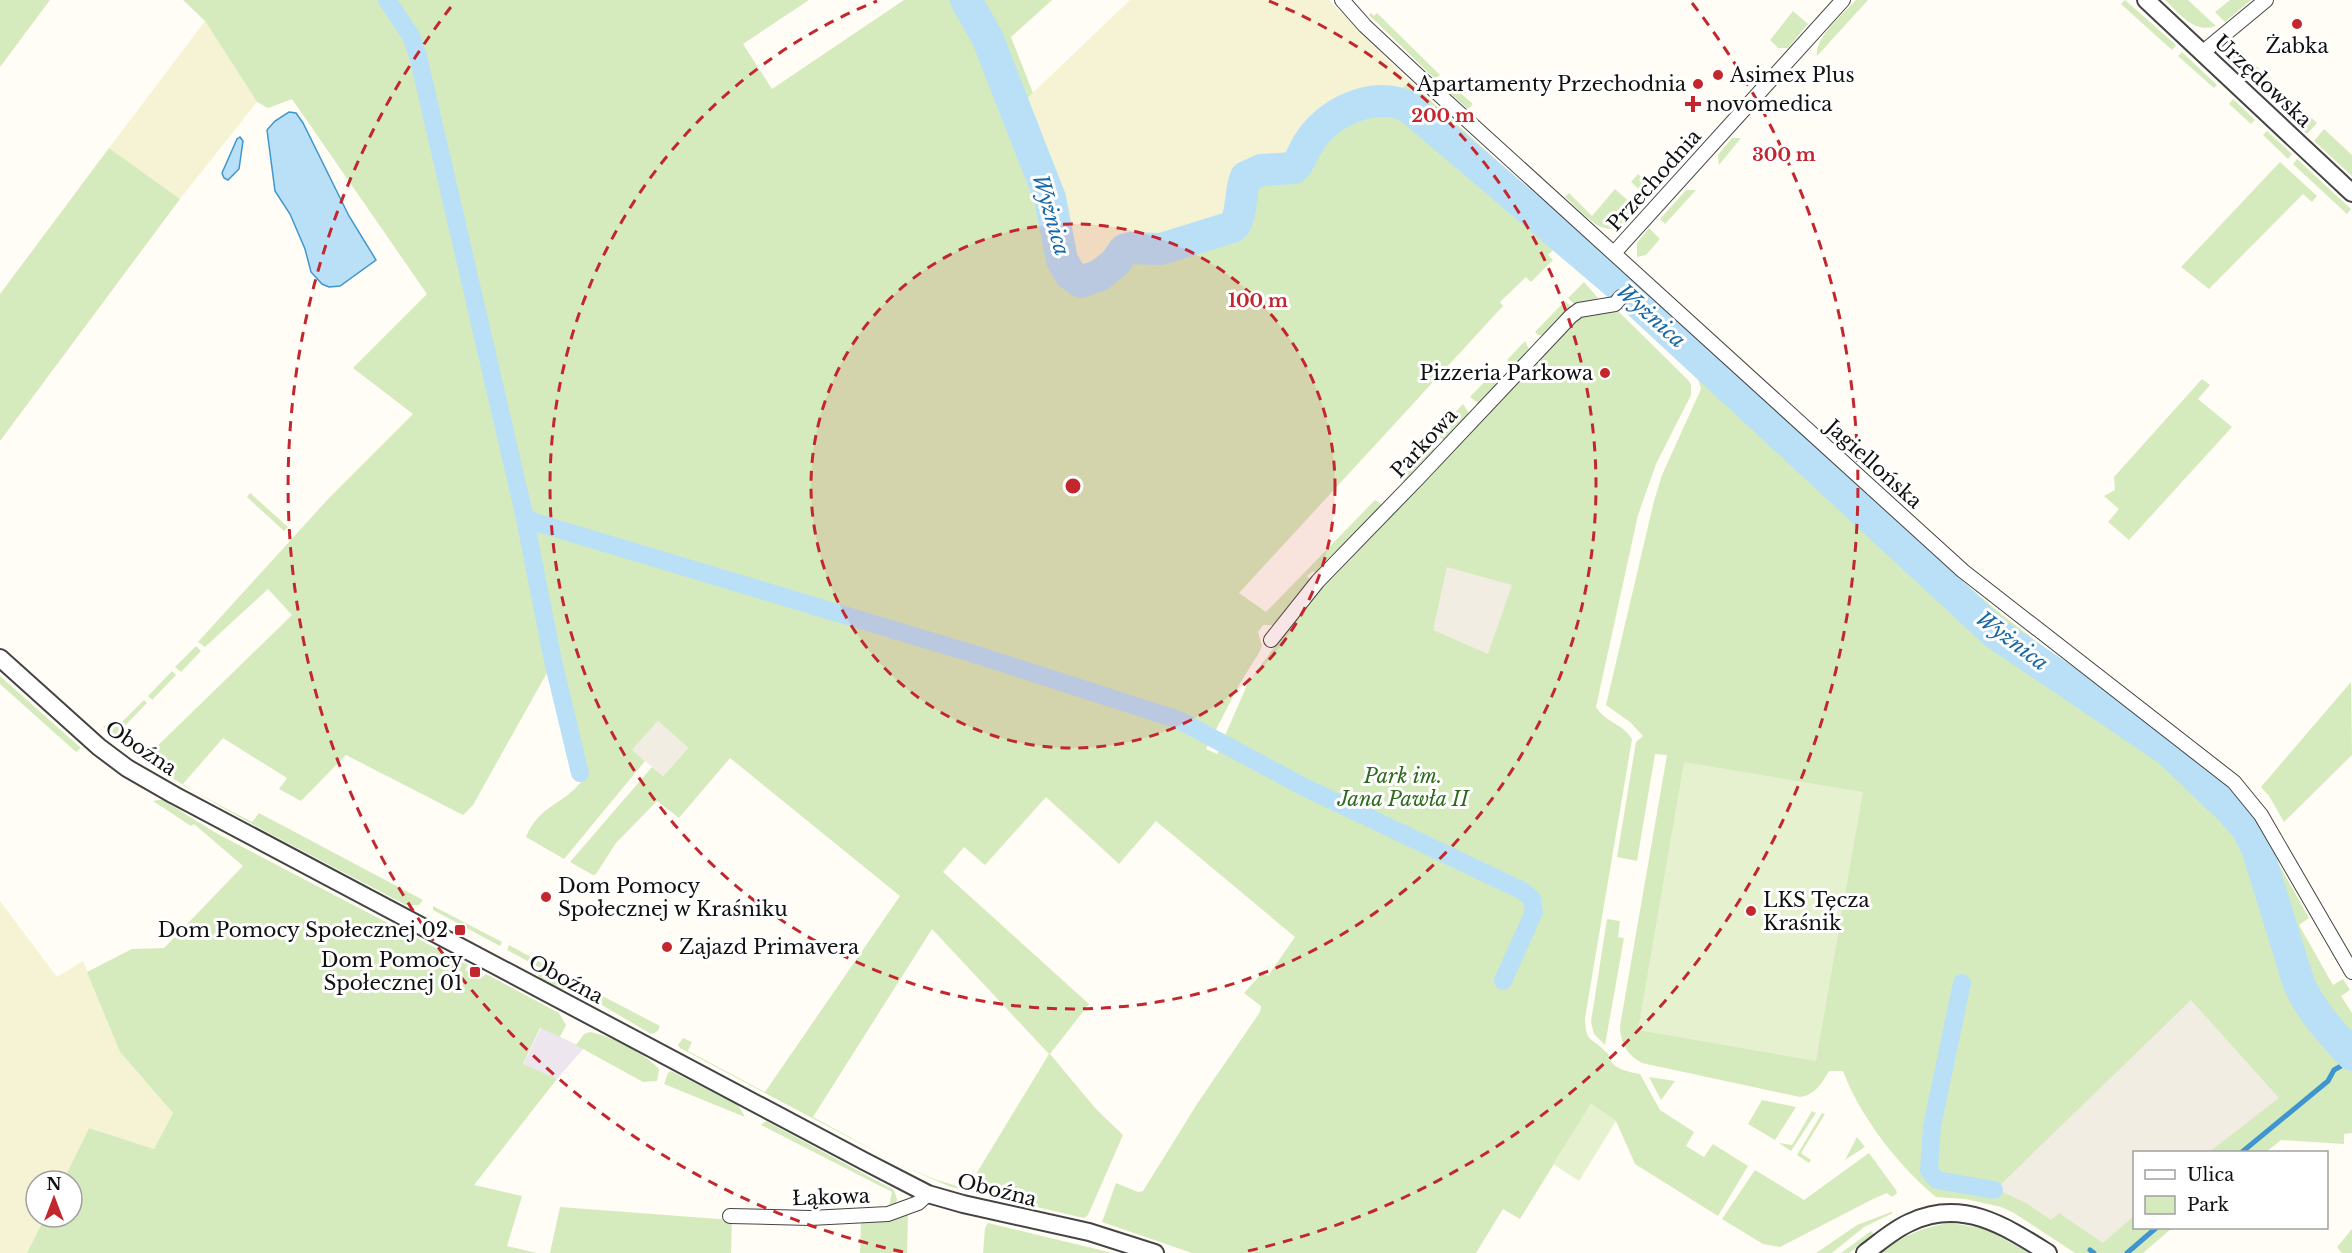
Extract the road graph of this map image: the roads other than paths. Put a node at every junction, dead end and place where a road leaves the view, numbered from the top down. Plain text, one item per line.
1 (1342, 0) edge
2 (1843, 0) edge
3 (2146, 0) edge
4 (2266, 0) edge
5 (2202, 53) junction
6 (2352, 193) edge
7 (1614, 253) junction
8 (1640, 276) junction
9 (1271, 640) dead end
10 (0, 658) edge
11 (2352, 972) edge
12 (928, 1194) junction
13 (730, 1216) dead end
14 (1155, 1253) edge
15 (1865, 1253) edge
16 (2048, 1253) edge

1 - 7 street, Jagiellońska
2 - 7 street, Przechodnia
3 - 5 street, Urzędowska
4 - 5 street
5 - 6 street, Urzędowska
7 - 8 street, Jagiellońska
8 - 9 street, Parkowa
8 - 11 street, Jagiellońska
10 - 12 street, Oboźna
12 - 13 street, Łąkowa
12 - 14 street, Oboźna
15 - 16 street

